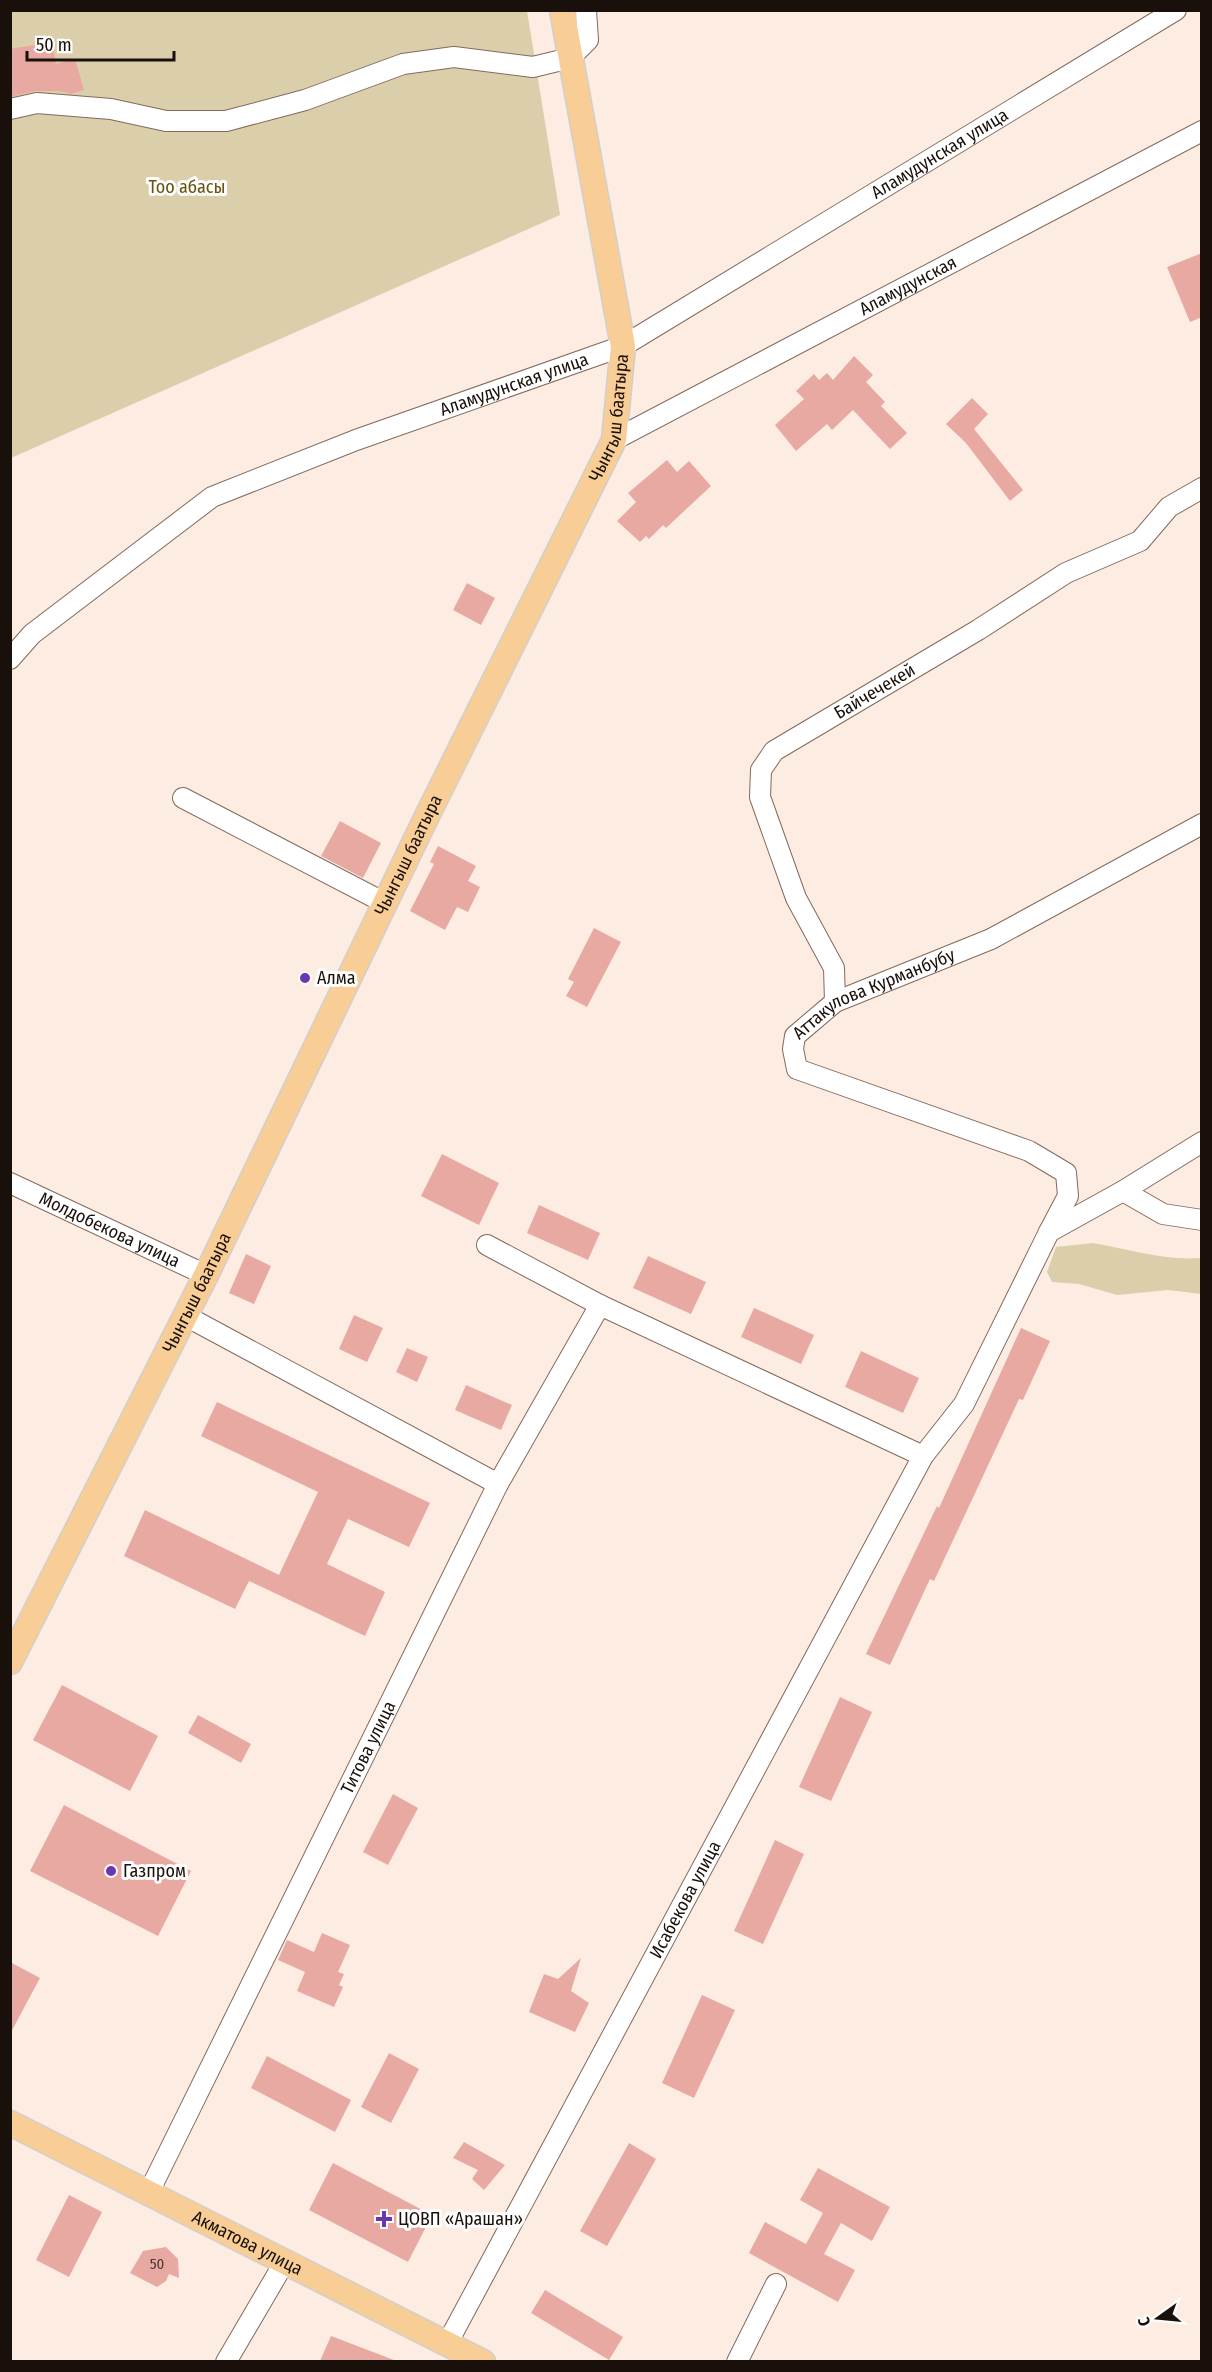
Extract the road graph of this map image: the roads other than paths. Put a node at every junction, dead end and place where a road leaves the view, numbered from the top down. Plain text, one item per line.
1 (562, 10) edge
2 (586, 10) edge
3 (1176, 10) edge
4 (570, 58) junction
5 (10, 109) edge
6 (1202, 131) edge
7 (623, 346) junction
8 (614, 440) junction
9 (1202, 488) edge
10 (10, 658) edge
11 (183, 798) dead end
12 (1202, 824) edge
13 (385, 903) junction
14 (835, 1002) junction
15 (1202, 1142) edge
16 (10, 1184) edge
17 (1123, 1191) junction
18 (1202, 1220) edge
19 (1049, 1232) junction
20 (487, 1245) dead end
21 (206, 1275) junction
22 (600, 1305) junction
23 (184, 1315) junction
24 (923, 1456) junction
25 (498, 1484) junction
26 (10, 1662) edge
27 (10, 2123) edge
28 (148, 2194) junction
29 (284, 2263) junction
30 (776, 2284) dead end
31 (448, 2342) junction
32 (226, 2361) edge
33 (483, 2361) edge
34 (737, 2361) edge

1 - 4 main road, Чынгыш баатыра
2 - 4 street
3 - 7 street, Аламудунская улица
4 - 5 street
4 - 7 main road, Чынгыш баатыра
6 - 8 street, Аламудунская
7 - 8 main road, Чынгыш баатыра
7 - 10 street, Аламудунская улица
8 - 13 main road, Чынгыш баатыра
9 - 14 street, Байчечекей
11 - 13 street
12 - 14 street, Аттакулова Курманбубу
13 - 21 main road, Чынгыш баатыра
14 - 19 street, Аттакулова Курманбубу
15 - 17 street
16 - 21 street, Молдобекова улица
17 - 18 street
17 - 19 street
19 - 24 street, Исабекова улица
20 - 22 street
21 - 23 main road, Чынгыш баатыра
22 - 24 street
22 - 25 street, Титова улица
23 - 25 street
23 - 26 main road, Чынгыш баатыра
24 - 31 street, Исабекова улица
25 - 28 street, Титова улица
27 - 28 main road, Акматова улица
28 - 29 main road, Акматова улица
29 - 31 main road, Акматова улица
29 - 32 street
30 - 34 street
31 - 33 main road, Акматова улица

